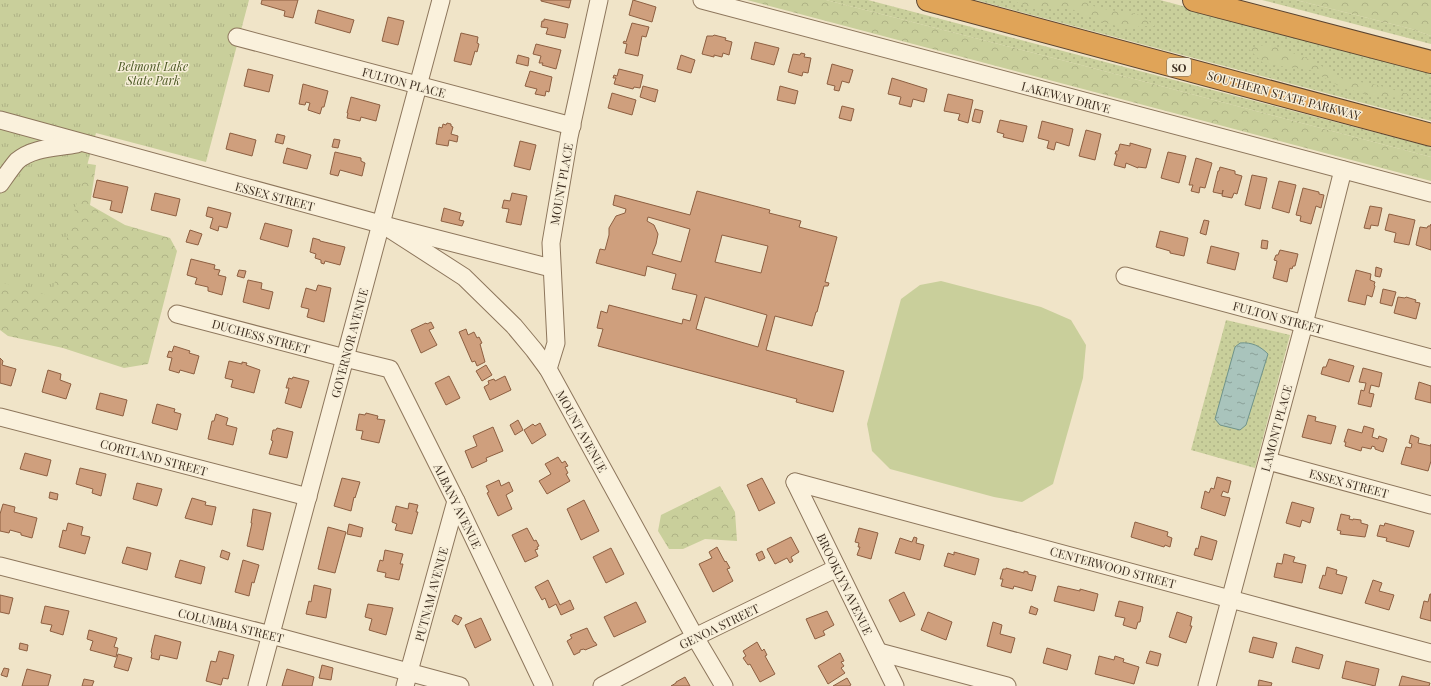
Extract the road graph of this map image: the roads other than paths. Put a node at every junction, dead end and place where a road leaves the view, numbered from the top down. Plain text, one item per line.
1 (442, 0) edge
2 (600, 0) edge
3 (702, 0) edge
4 (928, 0) edge
5 (1194, 0) edge
6 (237, 36) dead end
7 (1431, 62) edge
8 (418, 86) junction
9 (0, 120) edge
10 (572, 126) junction
11 (1431, 135) edge
12 (82, 144) junction
13 (1343, 170) junction
14 (0, 184) edge
15 (1431, 193) edge
16 (382, 224) junction
17 (551, 268) junction
18 (1125, 276) dead end
19 (176, 314) dead end
20 (1304, 324) junction
21 (345, 358) junction
22 (1431, 358) edge
23 (548, 369) junction
24 (0, 417) edge
25 (1268, 461) junction
26 (795, 482) joint
27 (308, 497) junction
28 (456, 501) junction
29 (1431, 504) edge
30 (0, 566) edge
31 (837, 568) junction
32 (1231, 599) junction
33 (271, 635) junction
34 (696, 637) junction
35 (879, 652) junction
36 (1431, 653) edge
37 (407, 679) edge
38 (257, 686) edge
39 (460, 686) edge
40 (544, 686) edge
41 (602, 686) edge
42 (724, 686) edge
43 (895, 686) edge
44 (1007, 686) edge
45 (1207, 686) edge

1 - 8 street, GOVERNOR AVENUE
2 - 10 street, MOUNT PLACE
3 - 13 street, LAKEWAY DRIVE
4 - 11 highway, SOUTHERN STATE PARKWAY / SO
5 - 7 highway
6 - 8 street, FULTON PLACE
8 - 10 street, FULTON PLACE
8 - 16 street, GOVERNOR AVENUE
9 - 12 street, ESSEX STREET
10 - 17 street, MOUNT PLACE
12 - 14 street
12 - 16 street, ESSEX STREET
13 - 15 street, LAKEWAY DRIVE
13 - 20 street, LAMONT PLACE
16 - 17 street, ESSEX STREET
16 - 21 street, GOVERNOR AVENUE
16 - 23 street, MOUNT AVENUE
17 - 23 street, MOUNT PLACE
18 - 20 street, FULTON STREET
19 - 21 street, DUCHESS STREET
20 - 22 street, FULTON STREET
20 - 25 street, LAMONT PLACE
21 - 27 street, GOVERNOR AVENUE
21 - 28 street, ALBANY AVENUE
23 - 34 street, MOUNT AVENUE
24 - 27 street, CORTLAND STREET
25 - 29 street, ESSEX STREET
25 - 32 street, LAMONT PLACE
26 - 31 street, BROOKLYN AVENUE
26 - 32 street, CENTERWOOD STREET
27 - 33 street, GOVERNOR AVENUE
28 - 37 street, PUTNAM AVENUE
28 - 40 street, ALBANY AVENUE
30 - 33 street, COLUMBIA STREET
31 - 34 street, GENOA STREET
31 - 35 street, BROOKLYN AVENUE
32 - 36 street, CENTERWOOD STREET
32 - 45 street, LAMONT PLACE
33 - 37 street, COLUMBIA STREET
33 - 38 street, GOVERNOR AVENUE
34 - 41 street, GENOA STREET
34 - 42 street, MOUNT AVENUE
35 - 43 street, BROOKLYN AVENUE
35 - 44 street
37 - 39 street, COLUMBIA STREET

